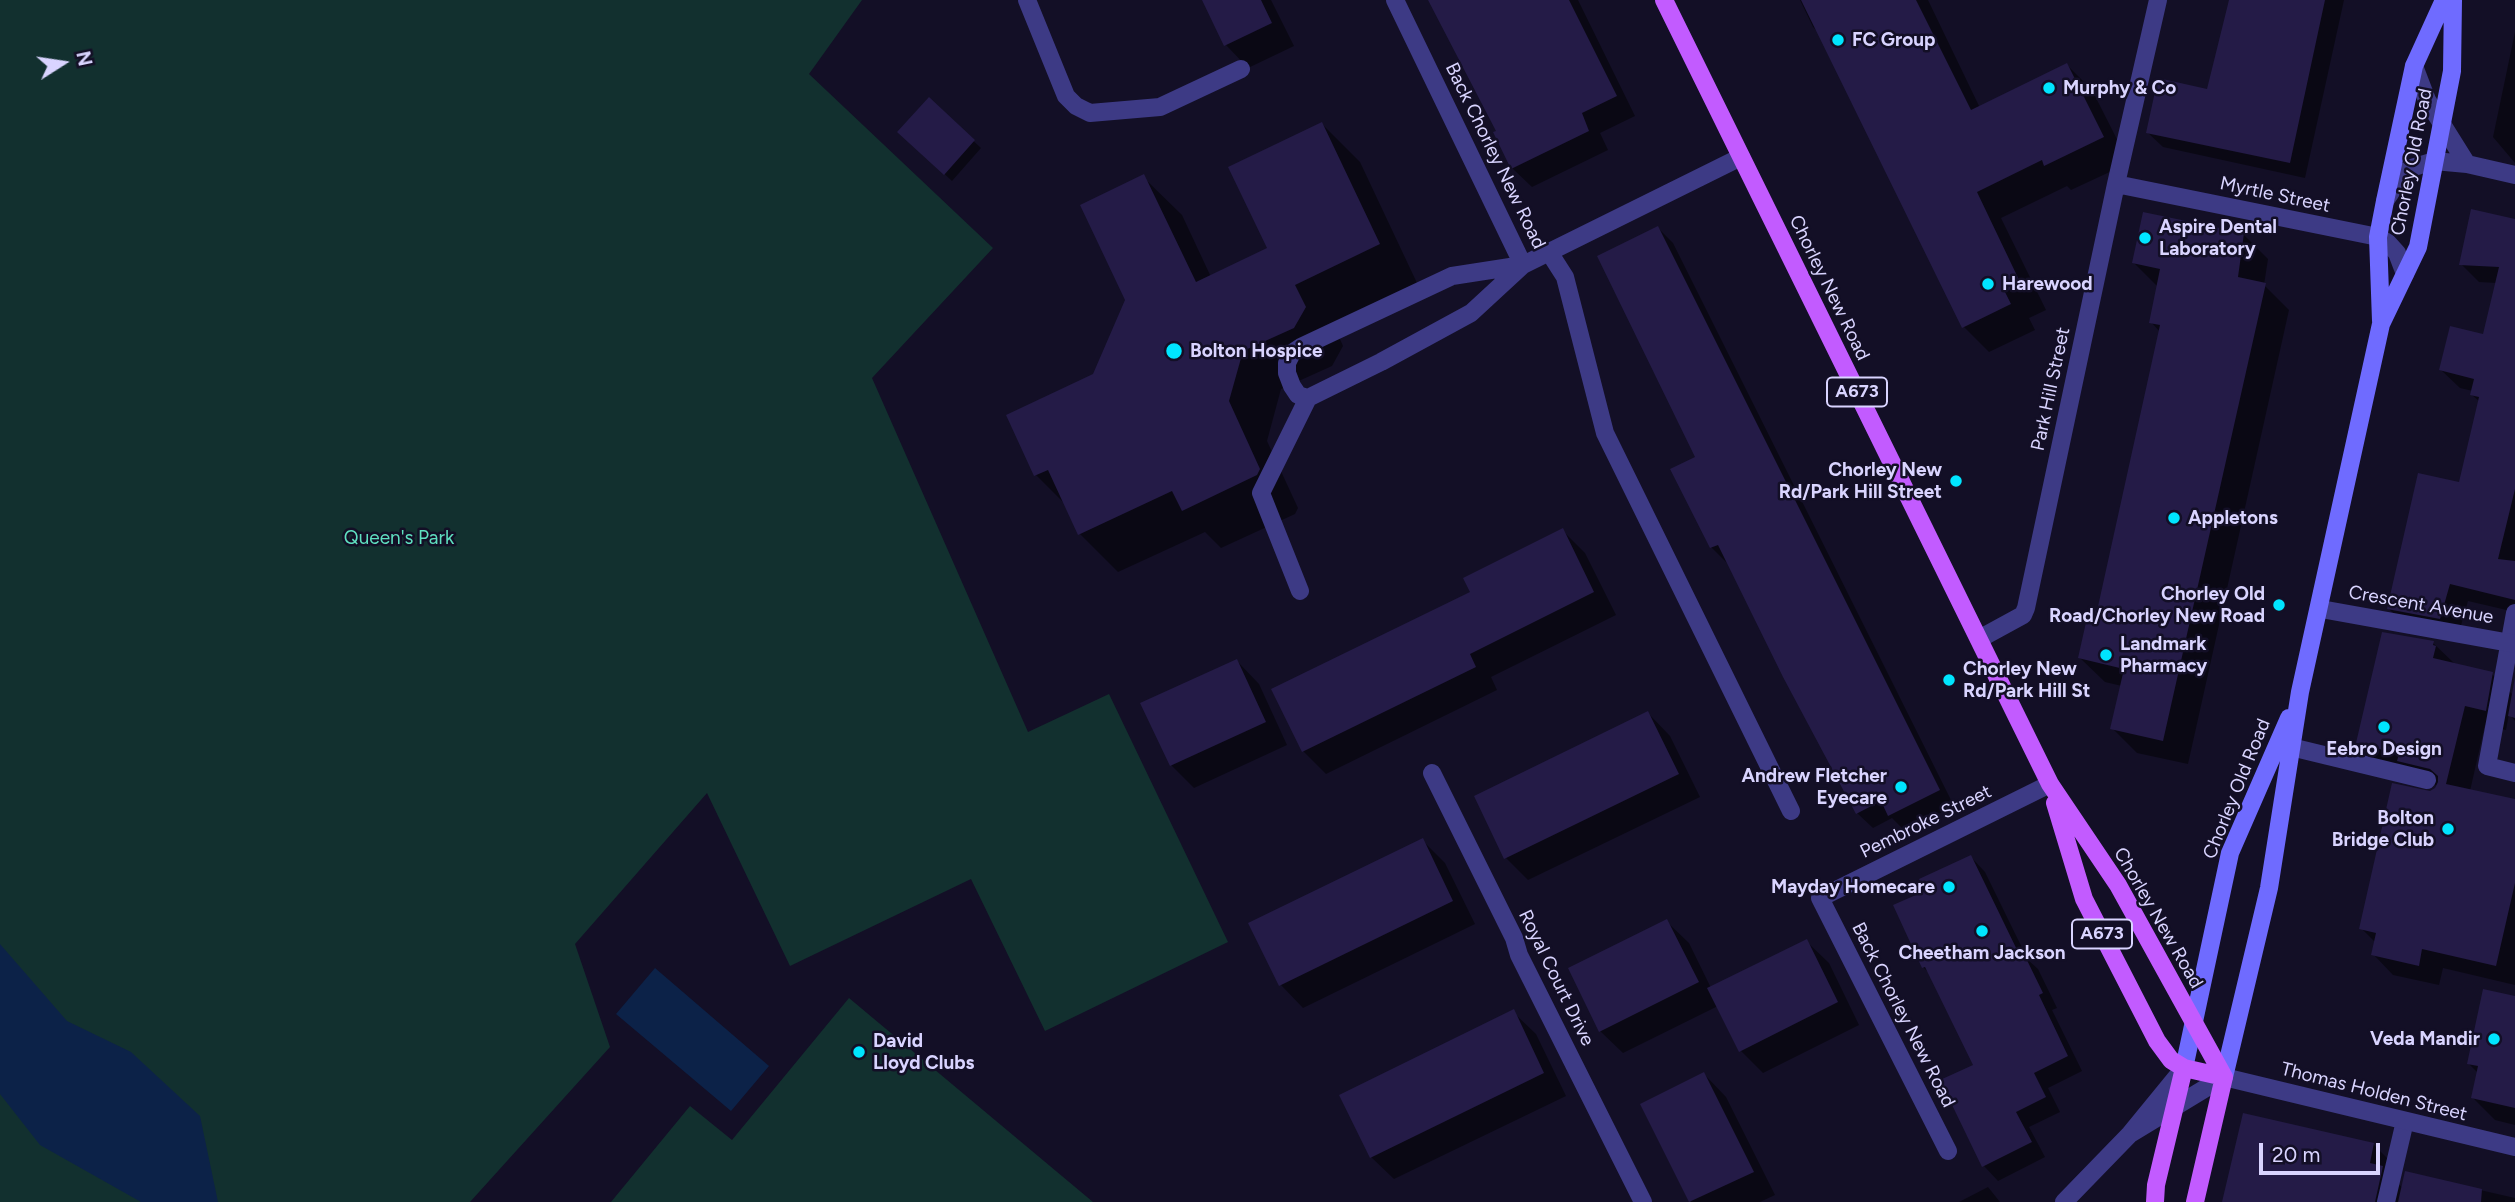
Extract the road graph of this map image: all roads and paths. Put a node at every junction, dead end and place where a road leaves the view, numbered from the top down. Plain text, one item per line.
1 (1027, 0) edge
2 (1395, 0) edge
3 (1664, 0) edge
4 (2158, 0) edge
5 (2444, 0) edge
6 (2453, 0) edge
7 (2414, 66) junction
8 (1241, 69) dead end
9 (2441, 125) junction
10 (1741, 157) junction
11 (2434, 161) junction
12 (2467, 164) junction
13 (2515, 175) edge
14 (2116, 184) junction
15 (2385, 201) junction
16 (2378, 237) junction
17 (1549, 252) junction
18 (1523, 265) junction
19 (2405, 274) junction
20 (2381, 324) junction
21 (1308, 398) junction
22 (1300, 591) dead end
23 (2320, 609) junction
24 (2515, 613) edge
25 (1979, 639) junction
26 (2512, 643) edge
27 (2300, 692) junction
28 (2291, 747) junction
29 (1432, 773) dead end
30 (2515, 773) edge
31 (2427, 780) dead end
32 (2050, 784) junction
33 (1791, 811) dead end
34 (1820, 898) joint
35 (2192, 1021) junction
36 (2184, 1068) junction
37 (2224, 1077) junction
38 (2175, 1108) junction
39 (2405, 1121) junction
40 (2130, 1134) junction
41 (2515, 1147) edge
42 (1948, 1151) dead end
43 (1643, 1202) edge
44 (2064, 1202) edge
45 (2155, 1202) edge
46 (2195, 1202) edge
47 (2386, 1202) edge

1 - 8 street
2 - 18 street, Back Chorley New Road
3 - 10 main road, Chorley New Road / A673
4 - 14 street, Park Hill Street
5 - 7 main road, Chorley Old Road
6 - 9 main road, Chorley Old Road
7 - 9 street
7 - 15 main road, Chorley Old Road
9 - 11 main road, Chorley Old Road
9 - 12 street
10 - 17 street, Back Chorley New Road
10 - 25 main road, Chorley New Road / A673
11 - 12 street
11 - 15 street
11 - 19 main road, Chorley Old Road
12 - 13 street
14 - 16 street, Myrtle Street
14 - 25 street, Park Hill Street
15 - 16 main road, Chorley Old Road
16 - 19 street
16 - 20 main road, Chorley Old Road
17 - 18 street, Back Chorley New Road
17 - 33 street
18 - 21 street
18 - 21 street
19 - 20 main road, Chorley Old Road
20 - 23 main road, Chorley Old Road
21 - 22 street
23 - 26 street, Crescent Avenue
23 - 27 main road, Chorley Old Road
24 - 26 street
25 - 32 main road, Chorley New Road / A673
26 - 30 street
27 - 28 main road, Chorley Old Road
27 - 35 main road, Chorley Old Road
28 - 31 street
28 - 37 main road, Chorley Old Road
29 - 43 street, Royal Court Drive
32 - 34 street, Pembroke Street
32 - 35 main road, Chorley New Road / A673
32 - 36 main road, Chorley New Road / A673
34 - 42 street, Back Chorley New Road
35 - 36 main road, Chorley Old Road
35 - 37 main road, Chorley New Road / A673
36 - 37 main road
36 - 38 main road
36 - 40 street
37 - 38 street
37 - 39 street, Thomas Holden Street
37 - 46 main road
38 - 40 street
38 - 45 main road
39 - 41 street, Thomas Holden Street
39 - 47 street
40 - 44 street

